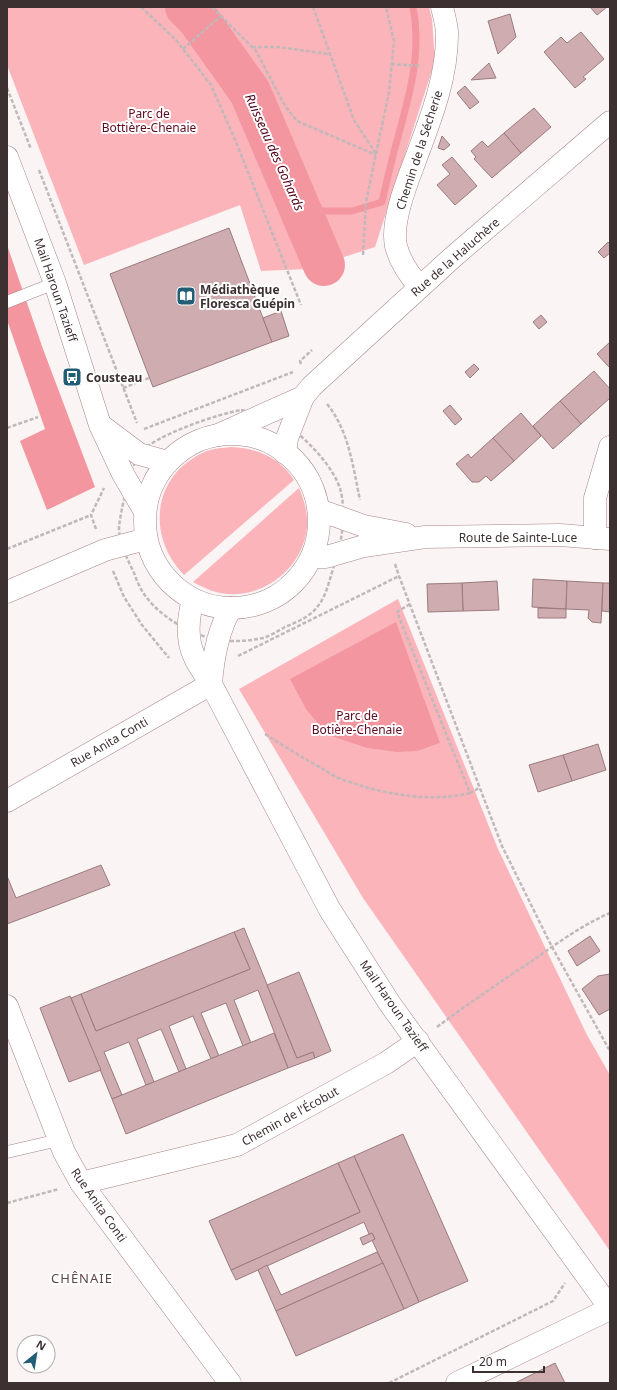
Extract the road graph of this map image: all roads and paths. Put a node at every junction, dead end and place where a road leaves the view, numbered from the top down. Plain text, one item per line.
1 (140, 7) edge
2 (212, 7) edge
3 (313, 7) edge
4 (386, 7) edge
5 (442, 7) edge
6 (221, 16) junction
7 (252, 47) junction
8 (183, 49) junction
9 (329, 54) junction
10 (391, 64) junction
11 (428, 67) dead end
12 (7, 88) edge
13 (610, 122) edge
14 (32, 154) dead end
15 (376, 155) junction
16 (7, 157) edge
17 (38, 168) dead end
18 (363, 255) dead end
19 (55, 283) junction
20 (420, 287) junction
21 (7, 302) edge
22 (301, 305) dead end
23 (312, 350) dead end
24 (149, 378) dead end
25 (306, 384) junction
26 (123, 388) junction
27 (265, 414) junction
28 (38, 417) dead end
29 (137, 423) dead end
30 (100, 426) junction
31 (7, 428) edge
32 (290, 428) junction
33 (140, 430) dead end
34 (218, 435) junction
35 (610, 447) edge
36 (285, 453) junction
37 (139, 454) junction
38 (168, 462) junction
39 (107, 482) dead end
40 (128, 483) junction
41 (362, 507) dead end
42 (144, 510) junction
43 (318, 510) junction
44 (91, 516) junction
45 (343, 519) junction
46 (425, 537) junction
47 (602, 538) edge
48 (146, 539) junction
49 (113, 548) junction
50 (7, 549) edge
51 (338, 554) junction
52 (312, 557) junction
53 (7, 592) edge
54 (193, 600) junction
55 (410, 604) junction
56 (231, 608) junction
57 (142, 625) dead end
58 (189, 630) junction
59 (217, 648) junction
60 (212, 684) junction
61 (260, 732) dead end
62 (479, 788) junction
63 (470, 792) junction
64 (7, 801) edge
65 (610, 913) edge
66 (552, 947) junction
67 (7, 1006) edge
68 (437, 1027) dead end
69 (418, 1041) junction
70 (610, 1051) edge
71 (59, 1140) junction
72 (7, 1152) edge
73 (81, 1183) junction
74 (7, 1203) edge
75 (582, 1268) junction
76 (610, 1308) edge
77 (230, 1383) edge
78 (389, 1383) edge
79 (457, 1383) edge

1 - 8 path
2 - 6 path
3 - 9 path
4 - 10 path
5 - 20 street, Chemin de la Sécherie
6 - 7 path
6 - 8 path
7 - 9 path
7 - 15 path
8 - 22 path
9 - 15 path
10 - 11 path
10 - 15 path
12 - 14 path
13 - 20 street, Rue de la Haluchère
15 - 18 path
16 - 19 street, Mail Haroun Tazieff
17 - 26 path
19 - 21 lane
19 - 30 street, Mail Haroun Tazieff
20 - 25 street, Rue de la Haluchère
23 - 25 path
24 - 26 path
25 - 27 street, Rue de la Haluchère
25 - 32 street, Rue de la Haluchère
25 - 33 path
25 - 41 path
26 - 29 path
27 - 32 path
27 - 34 street, Rue de la Haluchère
27 - 37 path
28 - 31 path
30 - 37 street
30 - 40 street, Mail Haroun Tazieff
32 - 36 street, Rue de la Haluchère
32 - 45 path
34 - 36 street
34 - 38 street
35 - 47 street
36 - 43 street
37 - 38 street
37 - 40 path
38 - 42 street
39 - 44 path
40 - 42 street, Mail Haroun Tazieff
40 - 49 path
42 - 48 street
43 - 45 street, Route de Sainte-Luce
43 - 52 street
44 - 49 path
44 - 50 path
45 - 46 street, Route de Sainte-Luce
45 - 51 path
46 - 47 street, Route de Sainte-Luce
46 - 51 street, Route de Sainte-Luce
48 - 49 street
48 - 54 street
49 - 53 street
49 - 57 path
49 - 58 path
51 - 52 street, Route de Sainte-Luce
51 - 59 path
52 - 56 street
54 - 56 street
54 - 58 street, Mail Haroun Tazieff
55 - 59 path
55 - 62 path
55 - 63 path
56 - 59 street, Mail Haroun Tazieff
58 - 59 path
58 - 60 street, Mail Haroun Tazieff
59 - 60 street, Mail Haroun Tazieff
60 - 64 street, Rue Anita Conti
60 - 69 street, Mail Haroun Tazieff
61 - 63 path
62 - 63 path
62 - 66 path
65 - 66 path
66 - 68 path
66 - 70 path
67 - 71 street, Rue Anita Conti
69 - 73 street, Chemin de l'Écobut
69 - 75 street, Mail Haroun Tazieff
71 - 72 lane
71 - 73 street, Rue Anita Conti
73 - 74 path
73 - 77 street, Rue Anita Conti
75 - 76 street, Mail Haroun Tazieff
75 - 78 path
76 - 79 street

